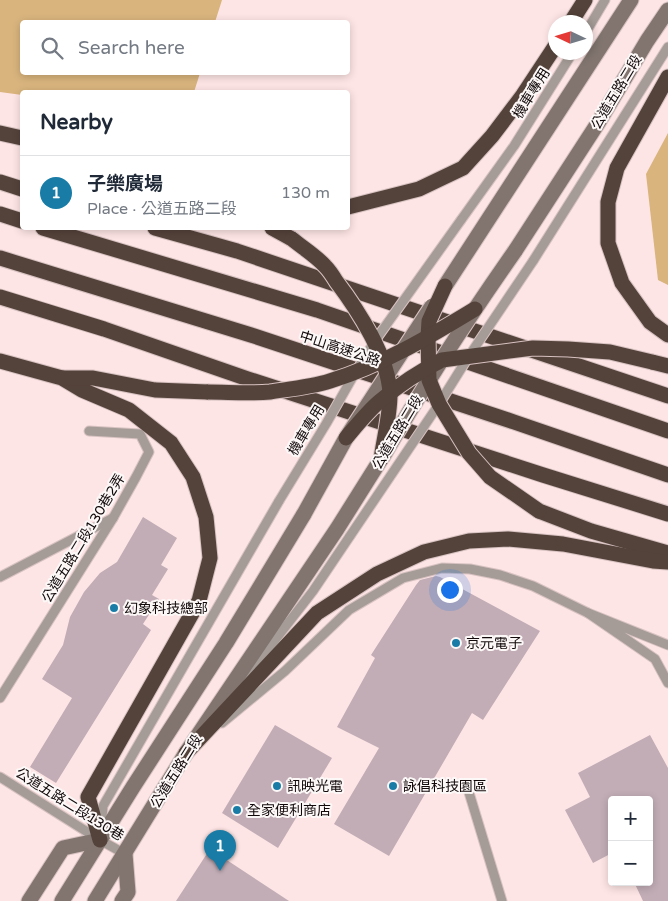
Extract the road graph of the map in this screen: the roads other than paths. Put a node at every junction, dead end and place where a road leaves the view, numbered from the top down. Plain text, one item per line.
1 (585, 0) edge
2 (605, 0) edge
3 (631, 0) edge
4 (668, 10) edge
5 (575, 15) edge
6 (593, 20) edge
7 (668, 47) edge
8 (548, 57) edge
9 (567, 60) edge
10 (668, 77) edge
11 (0, 133) edge
12 (20, 138) edge
13 (0, 182) edge
14 (20, 188) edge
15 (350, 206) edge
16 (0, 214) edge
17 (20, 220) edge
18 (50, 230) edge
19 (163, 230) edge
20 (276, 230) edge
21 (0, 258) edge
22 (445, 286) junction
23 (0, 297) edge
24 (474, 309) junction
25 (668, 335) edge
26 (428, 338) junction
27 (374, 342) junction
28 (403, 350) junction
29 (468, 356) junction
30 (0, 361) edge
31 (668, 366) edge
32 (385, 368) junction
33 (433, 369) junction
34 (355, 372) junction
35 (62, 378) junction
36 (390, 393) junction
37 (668, 396) edge
38 (439, 404) junction
39 (89, 431) dead end
40 (668, 431) edge
41 (346, 438) junction
42 (381, 459) junction
43 (668, 475) edge
44 (668, 514) edge
45 (113, 518) junction
46 (344, 533) junction
47 (668, 553) edge
48 (668, 562) edge
49 (0, 577) edge
50 (588, 613) junction
51 (668, 645) edge
52 (668, 683) edge
53 (0, 698) edge
54 (186, 753) junction
55 (0, 777) edge
56 (468, 786) dead end
57 (100, 840) junction
58 (125, 854) junction
59 (29, 901) edge
60 (62, 901) edge
61 (95, 901) edge
62 (122, 901) edge
63 (502, 901) edge

1 - 5 highway
2 - 6 lane
3 - 22 street
4 - 24 street, 公道五路二段, bridge
7 - 29 lane, bridge
8 - 15 highway
9 - 27 lane, 機車專用, bridge
10 - 25 highway
11 - 12 highway
13 - 14 highway
16 - 17 highway
18 - 40 highway, 中山高速公路
19 - 37 highway
20 - 27 highway, bridge
21 - 43 highway, 中山高速公路
22 - 26 highway, bridge
22 - 28 street, bridge
23 - 44 highway
24 - 26 highway, bridge
24 - 33 street, 公道五路二段, bridge
26 - 28 highway, bridge
26 - 33 highway, bridge
27 - 32 highway, bridge
27 - 34 lane, 機車專用, bridge
28 - 32 highway, bridge
29 - 31 highway, bridge
29 - 33 highway, bridge
29 - 38 lane, bridge
30 - 35 highway
32 - 34 highway, bridge
32 - 36 highway, bridge
32 - 41 street, 公道五路二段, bridge
33 - 36 highway, bridge
33 - 38 highway, bridge
33 - 42 street, 公道五路二段, bridge
34 - 35 highway, bridge
34 - 57 lane, 機車專用, bridge
35 - 57 highway
36 - 41 highway, bridge
36 - 42 highway, bridge
38 - 46 lane, bridge
38 - 47 highway, bridge
39 - 45 lane, 公道五路二段130巷2弄
41 - 57 street, 公道五路二段, bridge
42 - 46 street, 公道五路二段
45 - 49 lane
45 - 53 lane, 公道五路二段130巷2弄
46 - 54 street, 公道五路二段
48 - 54 highway
50 - 51 lane
50 - 52 lane
50 - 54 lane
54 - 58 street, 公道五路二段
55 - 57 lane, 公道五路二段130巷
56 - 63 lane
57 - 58 lane, 公道五路二段130巷
57 - 59 street
57 - 60 street, 公道五路二段
58 - 61 street, 公道五路二段
58 - 62 street

